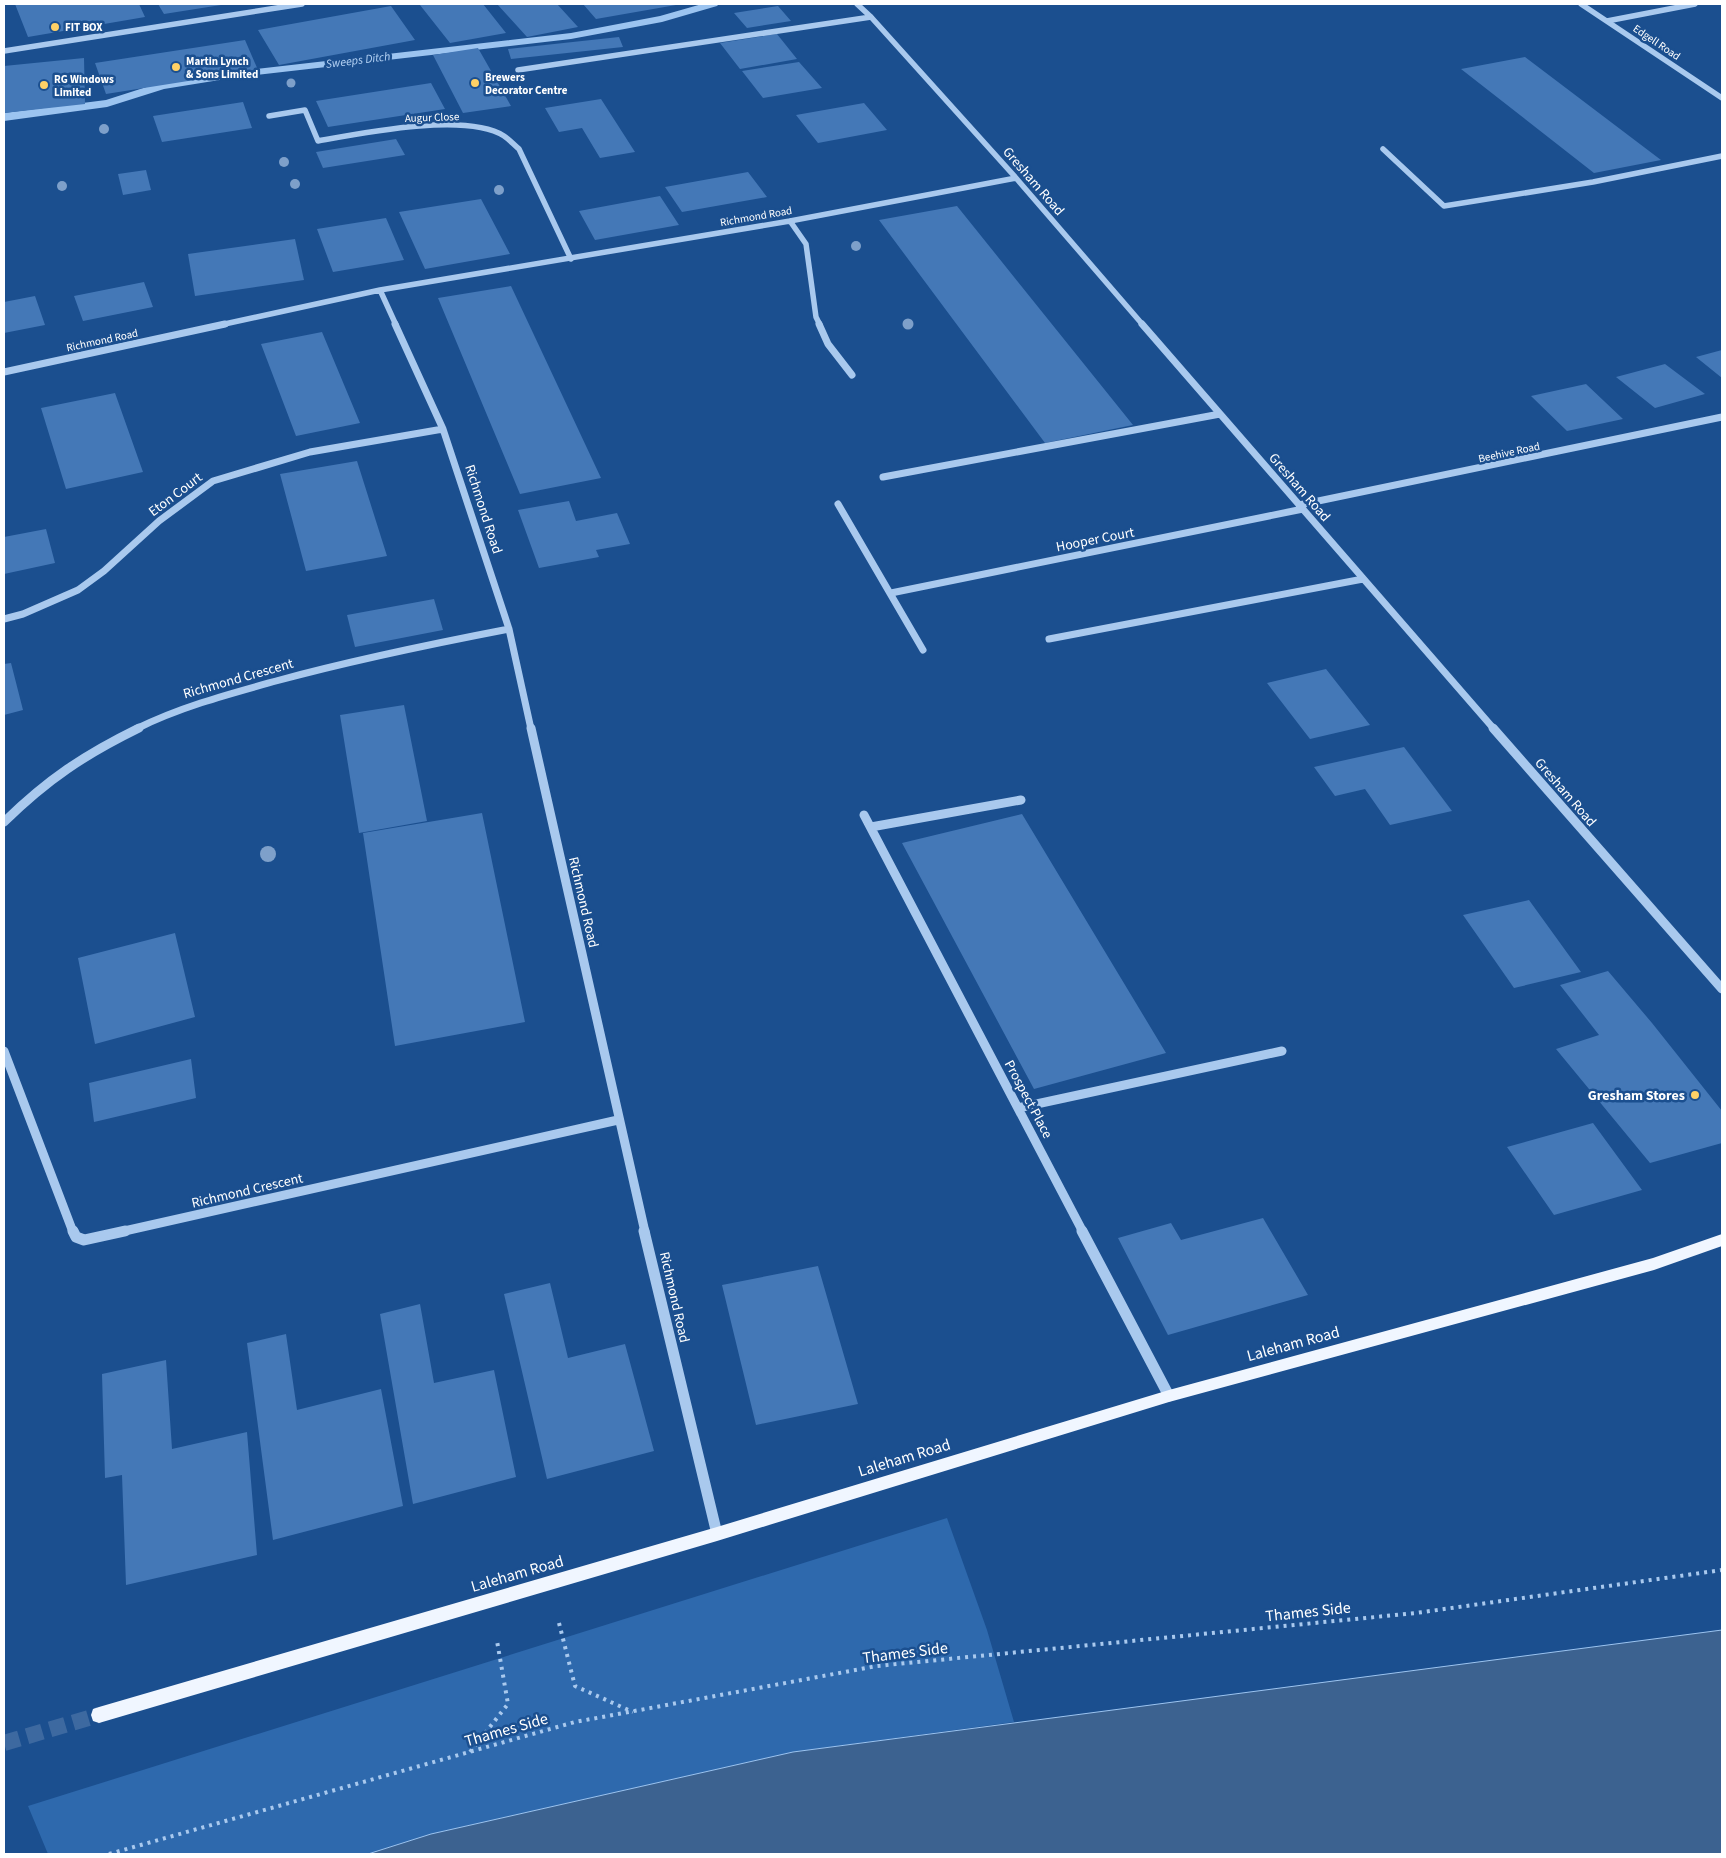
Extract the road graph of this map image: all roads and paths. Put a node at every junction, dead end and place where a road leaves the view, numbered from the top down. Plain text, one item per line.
1 (302, 4) edge
2 (857, 4) edge
3 (1581, 4) edge
4 (1695, 4) edge
5 (871, 17) junction
6 (1607, 21) junction
7 (4, 51) edge
8 (518, 70) dead end
9 (1722, 98) edge
10 (269, 116) dead end
11 (1383, 149) dead end
12 (1722, 156) edge
13 (1016, 178) junction
14 (790, 221) junction
15 (571, 259) junction
16 (380, 290) junction
17 (4, 372) edge
18 (852, 375) dead end
19 (1220, 414) junction
20 (1722, 417) edge
21 (444, 429) junction
22 (883, 477) dead end
23 (838, 504) dead end
24 (1301, 508) junction
25 (1363, 579) junction
26 (891, 593) junction
27 (4, 619) edge
28 (509, 629) junction
29 (1049, 639) dead end
30 (923, 650) dead end
31 (1020, 800) dead end
32 (864, 815) dead end
33 (4, 822) edge
34 (871, 827) junction
35 (1722, 989) edge
36 (4, 1051) edge
37 (1282, 1051) dead end
38 (1018, 1108) junction
39 (618, 1120) junction
40 (1722, 1240) edge
41 (1169, 1396) junction
42 (717, 1534) junction
43 (1722, 1570) edge
44 (549, 1584) junction
45 (490, 1601) junction
46 (633, 1712) junction
47 (99, 1715) tunnel mouth
48 (470, 1752) junction
49 (109, 1854) edge

1 - 7 street
2 - 5 street, Gresham Road
3 - 6 street, Edgell Road
4 - 6 street
5 - 8 lane
5 - 13 street, Gresham Road
6 - 9 street, Edgell Road
10 - 15 street, Augur Close
11 - 12 street
13 - 14 street, Richmond Road
13 - 19 street, Gresham Road
14 - 15 street, Richmond Road
14 - 18 street
15 - 16 street, Richmond Road
16 - 17 street, Richmond Road
16 - 21 street, Richmond Road
19 - 22 street
19 - 24 street, Gresham Road
20 - 24 street, Beehive Road
21 - 27 street, Eton Court
21 - 28 street, Richmond Road
23 - 26 street
24 - 25 street, Gresham Road
24 - 26 street, Hooper Court
25 - 29 street
25 - 35 street, Gresham Road
26 - 30 street
28 - 33 street, Richmond Crescent
28 - 39 street, Richmond Road
31 - 34 street
32 - 34 street, Prospect Place
34 - 38 street, Prospect Place
36 - 39 street, Richmond Crescent
37 - 38 street
38 - 41 street, Prospect Place
39 - 42 street, Richmond Road
40 - 41 main road, Laleham Road
41 - 42 main road, Laleham Road
42 - 44 main road, Laleham Road
43 - 46 path, Thames Side
44 - 45 main road, Laleham Road
44 - 46 path
45 - 47 main road, Laleham Road
45 - 48 path
46 - 48 path, Thames Side
48 - 49 path, Thames Side

